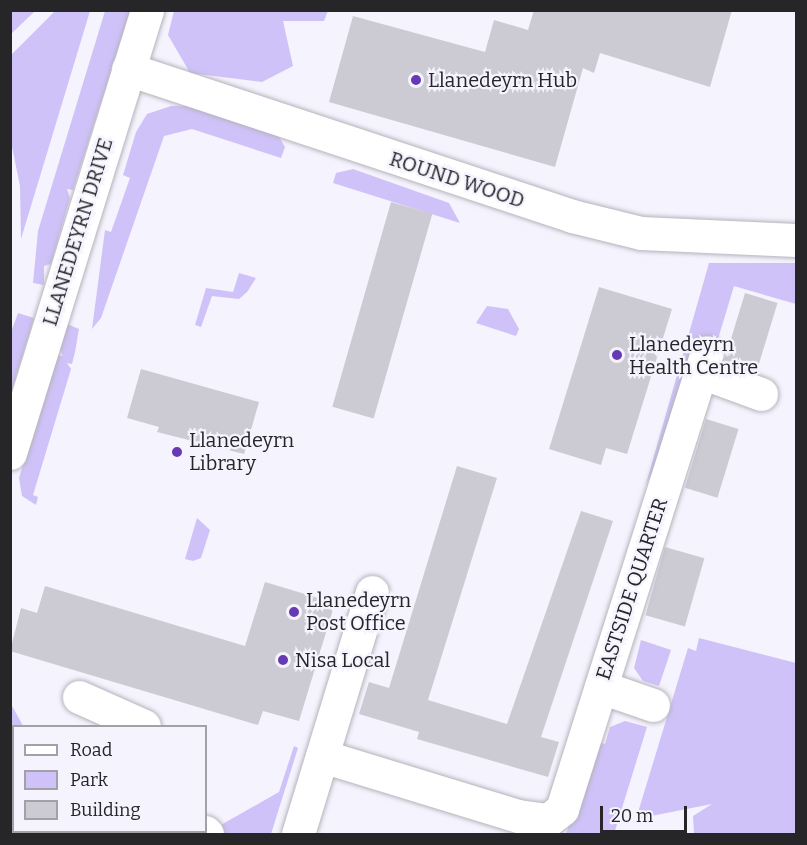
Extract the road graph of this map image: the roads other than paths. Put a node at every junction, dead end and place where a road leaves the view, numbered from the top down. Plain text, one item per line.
1 (147, 10) edge
2 (128, 69) junction
3 (796, 240) edge
4 (761, 394) dead end
5 (10, 453) edge
6 (372, 592) dead end
7 (601, 687) junction
8 (79, 697) dead end
9 (653, 705) dead end
10 (142, 725) edge
11 (322, 756) junction
12 (551, 827) edge
13 (298, 834) edge

1 - 2 street, LLANEDEYRN DRIVE
2 - 3 street, ROUND WOOD
2 - 5 street, LLANEDEYRN DRIVE
4 - 7 street, EASTSIDE QUARTER
6 - 11 street
7 - 9 street
7 - 12 street, EASTSIDE QUARTER
8 - 10 street
11 - 12 street, EASTSIDE QUARTER
11 - 13 street

